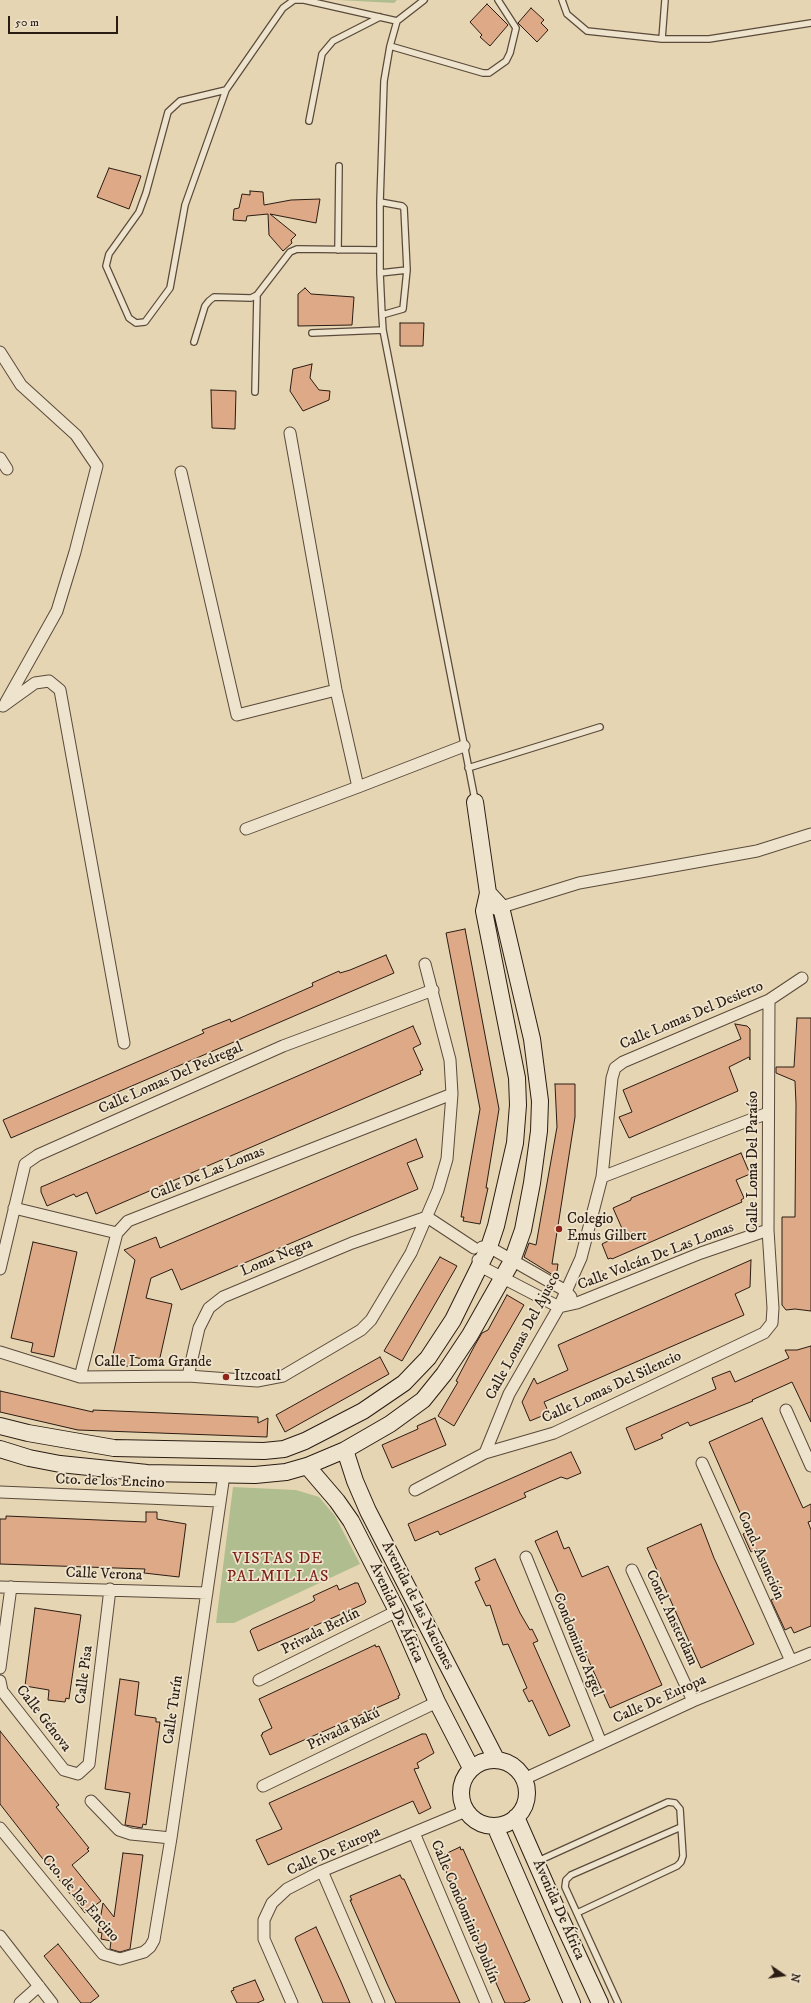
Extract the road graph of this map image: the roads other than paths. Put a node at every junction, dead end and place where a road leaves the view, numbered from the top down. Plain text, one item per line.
1 (424, 0) edge
2 (498, 0) edge
3 (562, 0) edge
4 (665, 0) edge
5 (380, 17) junction
6 (397, 21) junction
7 (811, 23) edge
8 (662, 39) junction
9 (390, 46) junction
10 (226, 90) junction
11 (309, 121) dead end
12 (339, 166) dead end
13 (380, 202) junction
14 (338, 250) junction
15 (380, 250) junction
16 (407, 270) junction
17 (380, 273) junction
18 (257, 295) junction
19 (382, 315) junction
20 (383, 330) junction
21 (312, 333) dead end
22 (194, 342) dead end
23 (0, 352) edge
24 (255, 392) dead end
25 (290, 433) dead end
26 (0, 458) edge
27 (7, 469) dead end
28 (181, 472) dead end
29 (336, 690) junction
30 (2, 710) edge
31 (600, 727) dead end
32 (464, 746) junction
33 (468, 768) junction
34 (358, 787) junction
35 (475, 802) joint
36 (246, 829) dead end
37 (811, 834) edge
38 (488, 892) junction
39 (501, 907) junction
40 (484, 911) junction
41 (425, 964) dead end
42 (802, 978) dead end
43 (433, 990) junction
44 (769, 1000) junction
45 (124, 1043) dead end
46 (615, 1068) joint
47 (452, 1094) junction
48 (768, 1113) junction
49 (602, 1177) junction
50 (14, 1208) junction
51 (427, 1217) junction
52 (768, 1230) junction
53 (117, 1233) junction
54 (482, 1247) junction
55 (512, 1261) junction
56 (480, 1266) junction
57 (0, 1269) edge
58 (503, 1280) junction
59 (566, 1292) junction
60 (577, 1303) junction
61 (559, 1307) junction
62 (772, 1323) joint
63 (0, 1352) edge
64 (188, 1376) junction
65 (80, 1377) junction
66 (786, 1410) dead end
67 (0, 1426) edge
68 (0, 1449) edge
69 (345, 1450) junction
70 (484, 1453) junction
71 (702, 1463) dead end
72 (307, 1466) junction
73 (811, 1466) edge
74 (224, 1474) junction
75 (415, 1490) dead end
76 (0, 1492) edge
77 (219, 1501) junction
78 (526, 1557) dead end
79 (632, 1570) dead end
80 (0, 1587) edge
81 (12, 1587) junction
82 (110, 1589) junction
83 (207, 1593) junction
84 (397, 1611) junction
85 (811, 1653) edge
86 (791, 1661) junction
87 (0, 1668) edge
88 (259, 1680) dead end
89 (0, 1681) edge
90 (693, 1701) junction
91 (437, 1702) junction
92 (600, 1743) junction
93 (496, 1759) junction
94 (89, 1764) joint
95 (471, 1768) junction
96 (524, 1779) junction
97 (264, 1786) dead end
98 (91, 1801) dead end
99 (466, 1812) junction
100 (516, 1817) junction
101 (495, 1826) junction
102 (681, 1827) junction
103 (0, 1828) edge
104 (414, 1833) junction
105 (171, 1838) junction
106 (536, 1862) junction
107 (322, 1871) junction
108 (577, 1913) junction
109 (0, 1936) edge
110 (150, 1948) joint
111 (39, 1986) junction
112 (20, 2003) edge
113 (52, 2003) edge
114 (292, 2003) edge
115 (379, 2003) edge
116 (486, 2003) edge
117 (572, 2003) edge
118 (600, 2003) edge
119 (618, 2003) edge

1 - 6 lane
2 - 9 lane
3 - 8 lane
4 - 8 lane
5 - 6 lane
5 - 10 lane
5 - 11 lane
6 - 9 lane
7 - 8 lane
9 - 13 lane
10 - 10 lane
12 - 14 lane
13 - 15 lane
13 - 16 lane
14 - 15 lane
14 - 18 lane
15 - 17 lane
16 - 17 lane
16 - 19 lane
17 - 19 lane
18 - 22 lane
18 - 24 lane
19 - 20 lane
20 - 21 lane
20 - 32 lane
23 - 30 street
25 - 29 street
26 - 27 street
28 - 29 street
29 - 34 street
30 - 45 street
31 - 33 lane
32 - 33 lane
32 - 34 street
33 - 35 lane
34 - 36 street
35 - 38 street
37 - 39 street
38 - 39 street
38 - 40 street
39 - 40 street
39 - 55 street
40 - 54 street
41 - 43 street, Calle Loma Grande
42 - 44 street, Calle Lomas Del Desierto
43 - 47 street, Calle Loma Grande
43 - 50 street, Calle Lomas Del Pedregal
44 - 46 street, Calle Lomas Del Desierto
44 - 48 street, Calle Loma Del Paraíso
46 - 49 street, Calle Lomas Del Ajusco
47 - 51 street, Calle Loma Grande
47 - 53 street, Calle De Las Lomas
48 - 49 street
48 - 52 street, Calle Loma Del Paraíso
49 - 59 street, Calle Lomas Del Ajusco
50 - 53 street
50 - 57 street, Calle Lomas Del Pedregal
51 - 54 street, Calle Volcán De Las Lomas
51 - 64 street, Loma Negra
51 - 64 street, Calle Loma Grande
52 - 60 street, Calle Volcán De Las Lomas
52 - 62 street, Calle Loma Del Paraíso
53 - 65 street
54 - 55 street, Calle Volcán De Las Lomas
54 - 56 street
55 - 58 street
55 - 59 street, Calle Volcán De Las Lomas
56 - 58 street
56 - 67 street
58 - 61 street
58 - 69 street
59 - 60 street, Calle Volcán De Las Lomas
59 - 61 street, Calle Lomas Del Ajusco
60 - 61 street, Calle Volcán De Las Lomas
61 - 70 street, Calle Lomas Del Ajusco
62 - 70 street, Calle Lomas Del Silencio
63 - 65 street, Calle Loma Grande
64 - 65 street, Calle Loma Grande
66 - 73 street
68 - 74 street
69 - 72 street
69 - 93 street, Avenida de las Naciones
70 - 75 street, Calle Lomas Del Silencio
71 - 86 street, Cond. Asunción
72 - 74 street
72 - 84 street, Avenida De África
74 - 77 street, Calle Turín
76 - 77 street, Cto. de los Encino
77 - 83 street, Calle Turín
78 - 92 street, Condominio Argel
79 - 90 street, Cond. Ansterdam
80 - 81 street, Calle Verona
81 - 82 street, Calle Verona
81 - 87 street
82 - 83 street, Calle Verona
82 - 94 street, Calle Pisa
83 - 105 street, Calle Turín
84 - 88 street, Privada Berlín
84 - 91 street, Avenida De África
85 - 86 street, Calle De Europa
86 - 90 street, Calle De Europa
89 - 94 street, Calle Génova
90 - 92 street, Calle De Europa
91 - 95 street, Avenida De África
91 - 97 street, Privada Bakú
92 - 96 street, Calle De Europa
93 - 95 street
93 - 96 street
95 - 99 street
96 - 100 street
98 - 105 street
99 - 101 street
99 - 104 street, Calle De Europa
100 - 101 street
100 - 106 street, Avenida De África
101 - 117 street, Avenida De África
102 - 106 lane
102 - 108 lane
102 - 108 lane
103 - 110 street, Cto. de los Encino
104 - 107 street, Calle De Europa
104 - 116 street, Calle Condominio Dublín
105 - 110 street, Calle Turín
106 - 118 street, Avenida De África
107 - 114 street, Calle De Europa
107 - 115 street
108 - 119 lane
109 - 111 street
111 - 112 street
111 - 113 street

